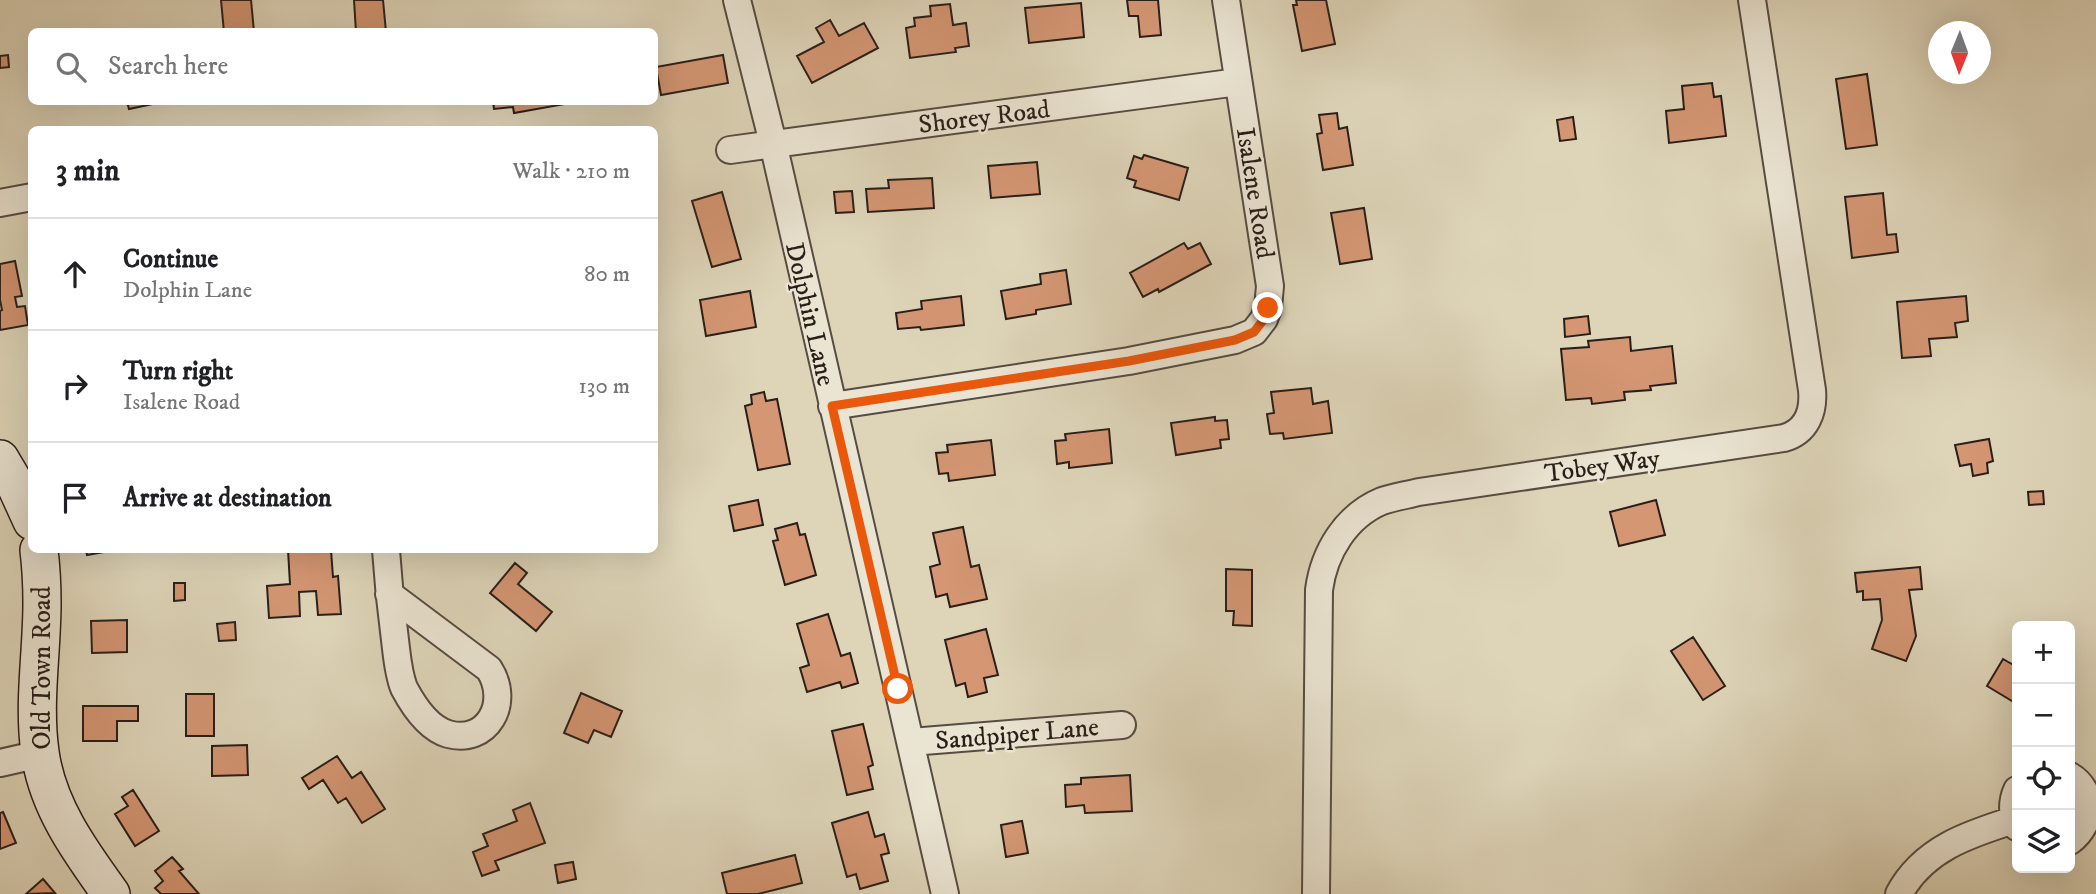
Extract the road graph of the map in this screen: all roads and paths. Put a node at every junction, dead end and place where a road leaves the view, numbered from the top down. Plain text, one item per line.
1 (737, 0) edge
2 (1226, 0) edge
3 (1752, 0) edge
4 (1238, 82) junction
5 (773, 143) junction
6 (730, 150) dead end
7 (28, 198) edge
8 (0, 203) edge
9 (832, 406) junction
10 (16, 476) edge
11 (28, 510) edge
12 (39, 553) edge
13 (386, 553) edge
14 (389, 594) junction
15 (1122, 725) dead end
16 (911, 742) junction
17 (40, 754) junction
18 (0, 763) edge
19 (2075, 781) edge
20 (2012, 824) edge
21 (2075, 836) edge
22 (111, 894) edge
23 (945, 894) edge
24 (1315, 894) edge
25 (1899, 894) edge

1 - 5 street, Dolphin Lane
2 - 4 street, Isalene Road
3 - 24 street, Tobey Way
4 - 5 street, Shorey Road
4 - 9 street, Isalene Road
5 - 6 street, Shorey Road
5 - 9 street, Dolphin Lane
7 - 8 street
9 - 16 street, Dolphin Lane
10 - 11 street
12 - 17 street, Old Town Road
13 - 14 street
14 - 14 street
15 - 16 street, Sandpiper Lane
16 - 23 street, Dolphin Lane
17 - 18 street
17 - 22 street, Old Town Road
19 - 21 street
20 - 25 street

